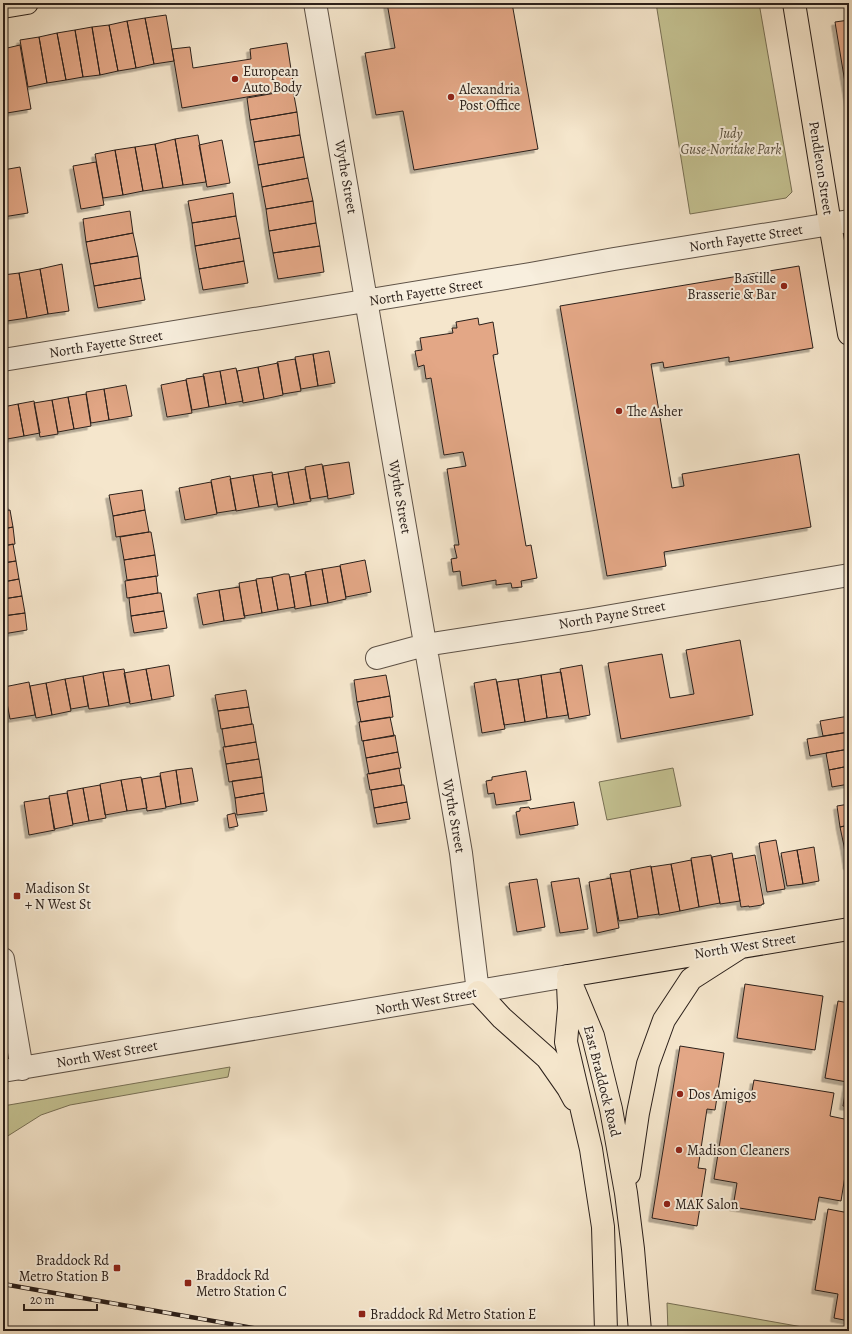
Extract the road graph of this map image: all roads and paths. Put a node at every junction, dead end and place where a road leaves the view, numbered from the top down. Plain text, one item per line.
1 (27, 3) edge
2 (315, 3) edge
3 (794, 3) edge
4 (3, 7) edge
5 (839, 222) edge
6 (366, 302) junction
7 (849, 334) edge
8 (3, 360) edge
9 (849, 575) edge
10 (425, 645) junction
11 (377, 658) dead end
12 (849, 929) edge
13 (741, 947) junction
14 (3, 959) edge
15 (568, 976) junction
16 (478, 992) junction
17 (13, 1070) edge
18 (584, 1116) junction
19 (626, 1193) junction
20 (606, 1331) edge
21 (640, 1331) edge

1 - 4 main road
2 - 6 street, Wythe Street
3 - 5 main road, Pendleton Street
5 - 6 street, North Fayette Street
5 - 7 main road, Pendleton Street
6 - 8 street, North Fayette Street
6 - 10 street, Wythe Street
9 - 10 street, North Payne Street
10 - 11 street, North Payne Street
10 - 16 street, Wythe Street
12 - 13 main road, North West Street
13 - 15 main road, North West Street
13 - 19 main road
14 - 17 street
15 - 16 street, North West Street
15 - 18 main road, East Braddock Road
15 - 19 main road, East Braddock Road
16 - 17 street, North West Street
16 - 18 main road
18 - 20 main road, East Braddock Road
19 - 21 main road, East Braddock Road

